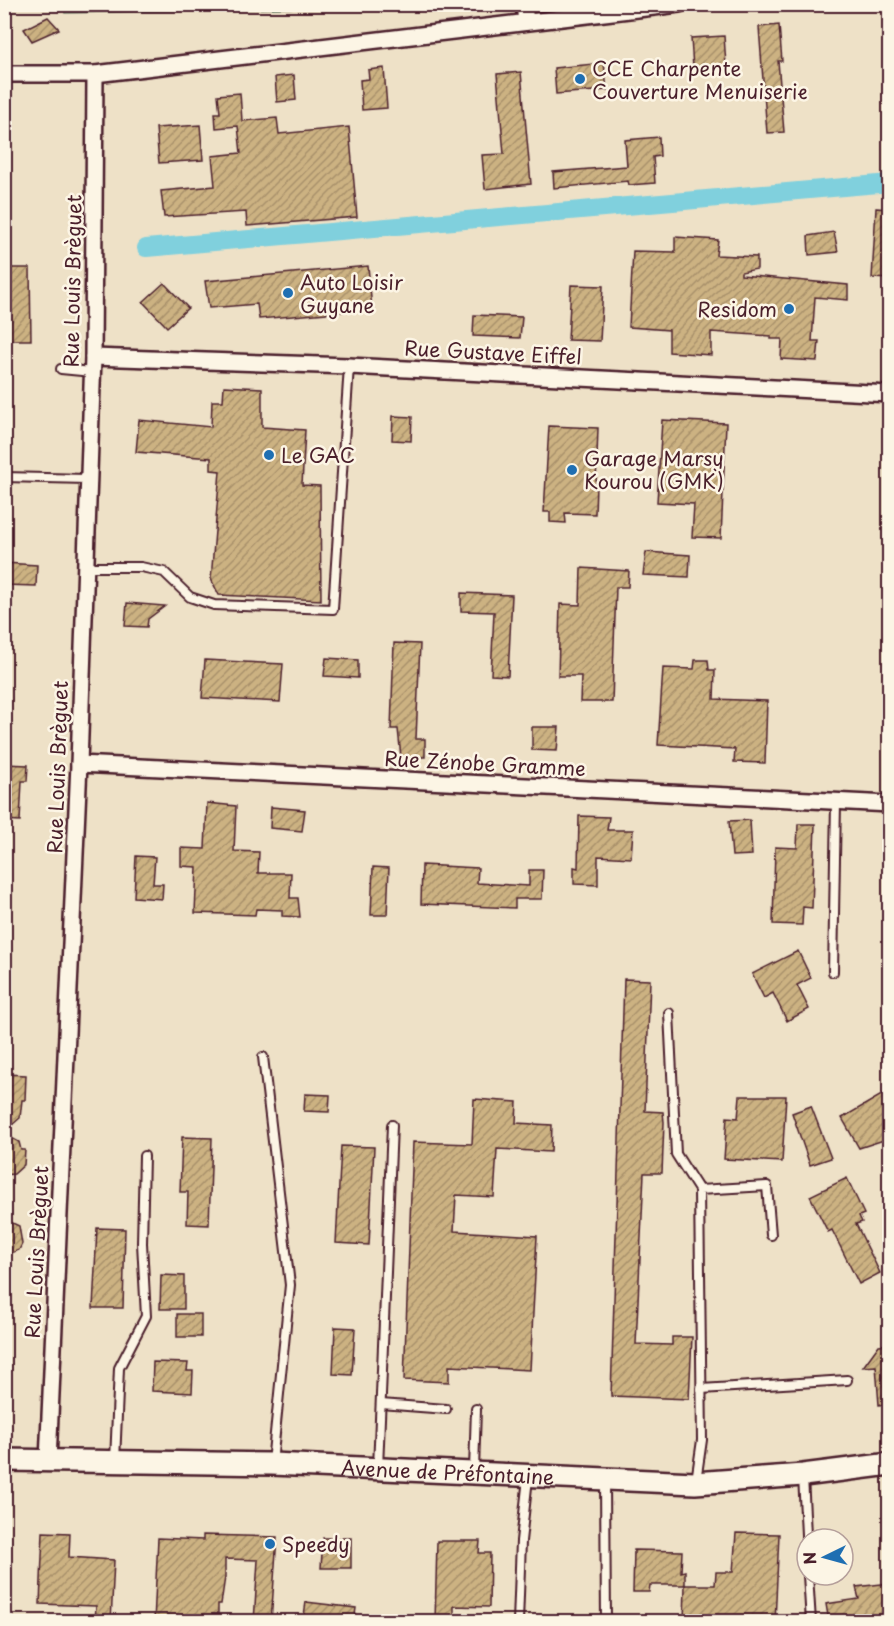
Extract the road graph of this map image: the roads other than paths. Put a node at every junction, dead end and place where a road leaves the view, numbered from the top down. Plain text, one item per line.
1 (524, 4) edge
2 (679, 4) edge
3 (660, 6) edge
4 (526, 22) junction
5 (4, 74) edge
6 (94, 74) junction
7 (93, 364) junction
8 (350, 366) junction
9 (62, 369) dead end
10 (890, 394) edge
11 (4, 477) edge
12 (87, 479) junction
13 (85, 567) junction
14 (79, 764) junction
15 (836, 802) junction
16 (890, 804) edge
17 (833, 972) dead end
18 (669, 1013) dead end
19 (263, 1057) dead end
20 (392, 1125) dead end
21 (144, 1156) dead end
22 (699, 1190) junction
23 (771, 1235) dead end
24 (847, 1380) dead end
25 (701, 1389) junction
26 (381, 1404) junction
27 (476, 1408) dead end
28 (446, 1409) dead end
29 (4, 1460) edge
30 (48, 1461) junction
31 (115, 1462) junction
32 (272, 1464) junction
33 (890, 1464) edge
34 (378, 1470) junction
35 (474, 1475) junction
36 (802, 1475) junction
37 (528, 1478) junction
38 (605, 1480) junction
39 (695, 1483) junction
40 (805, 1527) edge
41 (809, 1587) edge
42 (518, 1622) edge
43 (606, 1622) edge
44 (811, 1622) edge

1 - 4 street
2 - 3 street
3 - 4 street
4 - 6 street
5 - 6 street
6 - 7 street, Rue Louis Brèguet
7 - 8 street, Rue Gustave Eiffel
7 - 9 lane
7 - 12 street, Rue Louis Brèguet
8 - 10 street, Rue Gustave Eiffel
8 - 13 lane
11 - 12 lane
12 - 13 street, Rue Louis Brèguet
13 - 14 street, Rue Louis Brèguet
14 - 15 street, Rue Zénobe Gramme
14 - 30 street, Rue Louis Brèguet
15 - 16 street, Rue Zénobe Gramme
15 - 17 lane
18 - 22 lane
19 - 32 lane
20 - 26 lane
21 - 31 lane
22 - 23 lane
22 - 25 lane
24 - 25 lane
25 - 39 lane
26 - 28 lane
26 - 34 lane
27 - 35 lane
29 - 30 main road, Avenue de Préfontaine
30 - 31 main road, Avenue de Préfontaine
31 - 32 main road, Avenue de Préfontaine
32 - 34 main road, Avenue de Préfontaine
33 - 36 main road, Avenue de Préfontaine
34 - 35 main road, Avenue de Préfontaine
35 - 37 main road, Avenue de Préfontaine
36 - 39 main road, Avenue de Préfontaine
36 - 40 lane
37 - 38 main road, Avenue de Préfontaine
37 - 42 lane
38 - 39 main road, Avenue de Préfontaine
38 - 43 lane
41 - 44 lane

